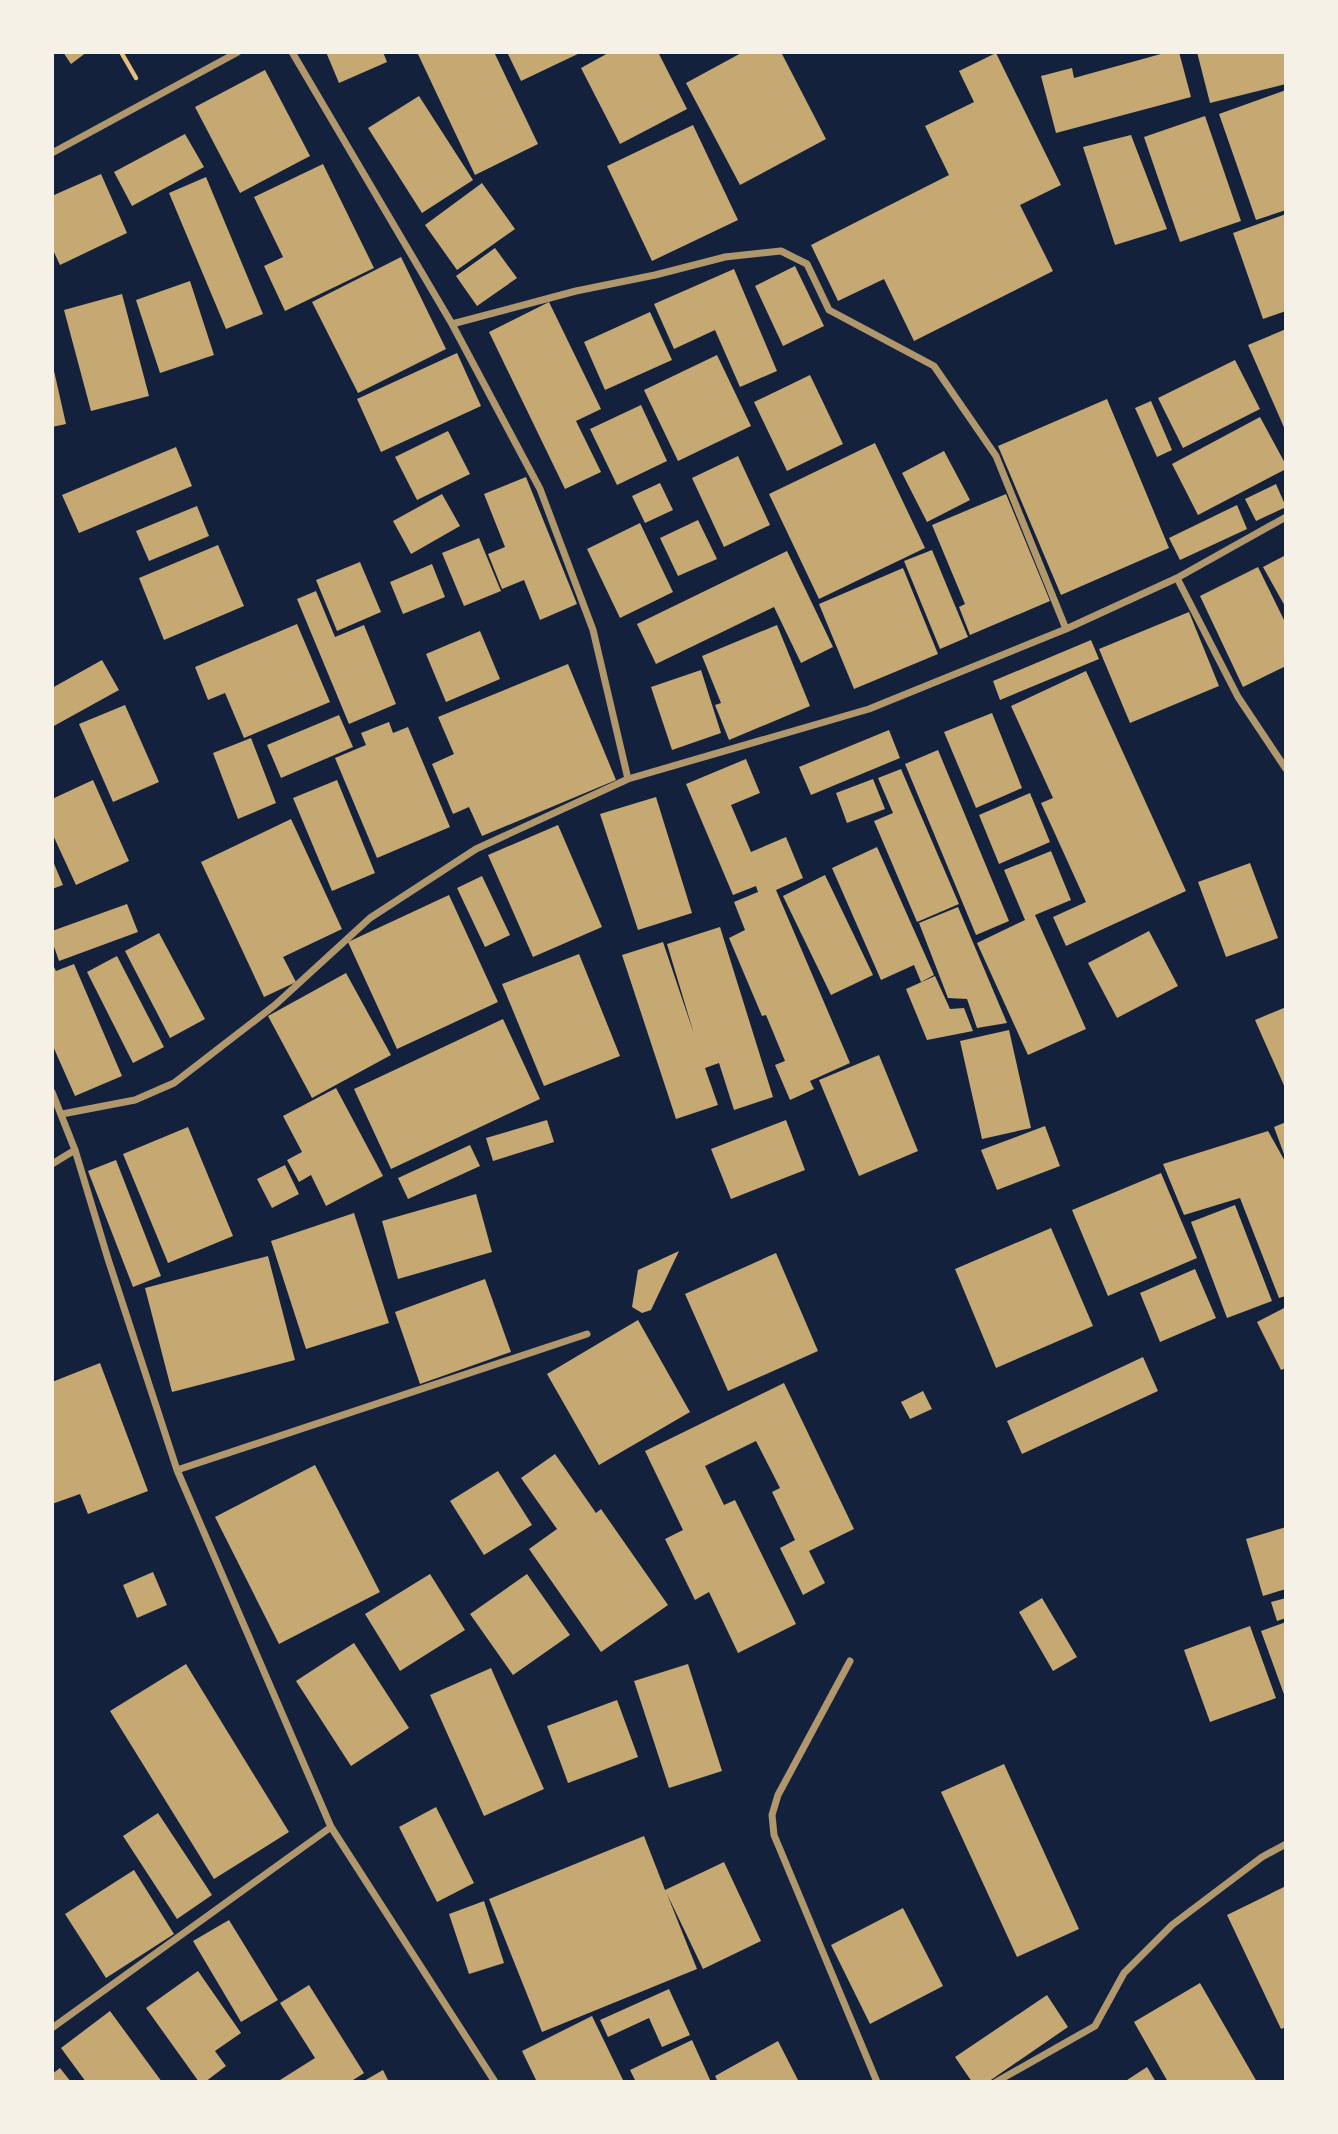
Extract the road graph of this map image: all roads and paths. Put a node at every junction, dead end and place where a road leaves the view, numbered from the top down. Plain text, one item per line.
1 (238, 52) edge
2 (292, 52) edge
3 (52, 153) edge
4 (452, 324) junction
5 (1286, 517) edge
6 (1177, 578) junction
7 (1066, 629) junction
8 (1286, 769) edge
9 (628, 779) junction
10 (52, 1092) edge
11 (62, 1114) junction
12 (75, 1150) junction
13 (52, 1164) edge
14 (587, 1334) dead end
15 (177, 1470) junction
16 (850, 1661) dead end
17 (331, 1827) junction
18 (1286, 1844) edge
19 (54, 2024) edge
20 (495, 2081) edge
21 (877, 2081) edge
22 (996, 2081) edge

1 - 3 street
2 - 4 street
4 - 7 street
4 - 9 street
5 - 6 street
6 - 7 street
6 - 8 street
7 - 9 street
9 - 11 street
10 - 11 street
11 - 12 street
12 - 13 street
12 - 15 street
14 - 15 street
15 - 17 street
16 - 21 street
17 - 19 street
17 - 20 street
18 - 22 street

